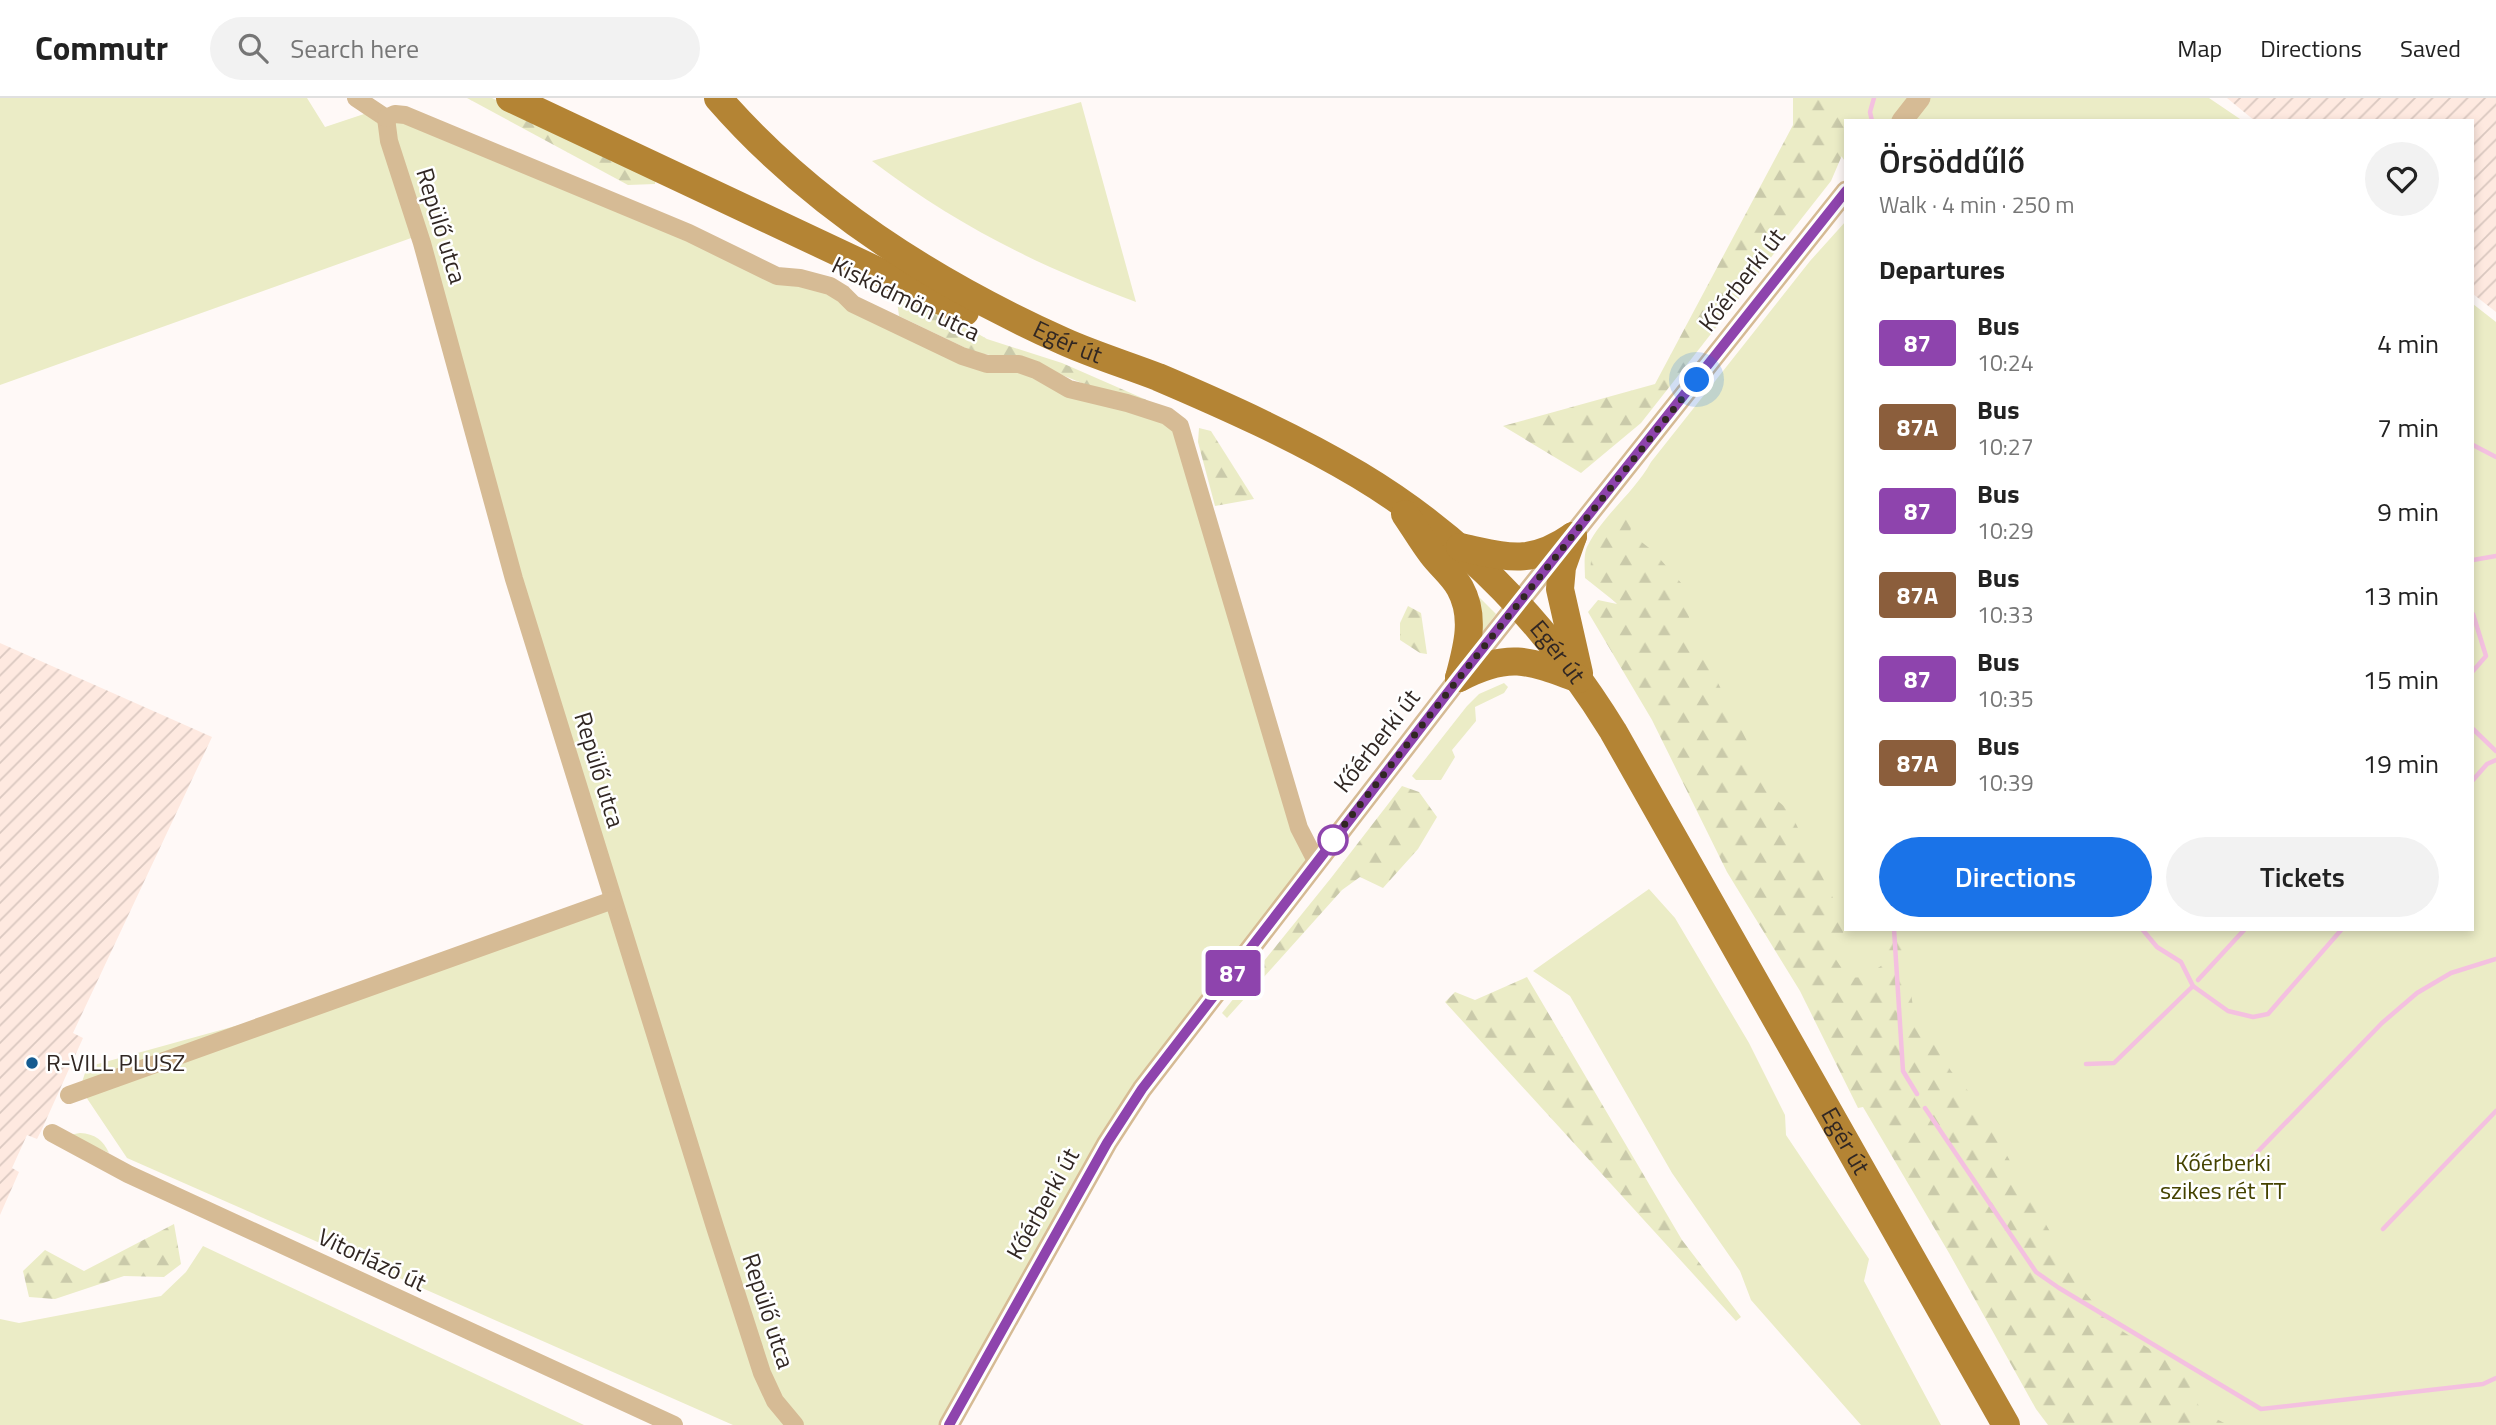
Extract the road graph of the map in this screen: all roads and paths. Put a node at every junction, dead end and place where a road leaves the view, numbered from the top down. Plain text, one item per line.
1 (356, 98) edge
2 (510, 98) edge
3 (718, 98) edge
4 (1920, 98) edge
5 (386, 118) junction
6 (1904, 119) edge
7 (1844, 194) edge
8 (1064, 341) junction
9 (1396, 500) junction
10 (1573, 536) junction
11 (1460, 547) junction
12 (1518, 605) junction
13 (1459, 678) junction
14 (1580, 680) junction
15 (1316, 861) junction
16 (613, 900) junction
17 (69, 1095) dead end
18 (51, 1133) dead end
19 (674, 1425) edge
20 (795, 1425) edge
21 (949, 1425) edge
22 (2006, 1425) edge

1 - 5 street
2 - 8 main road
3 - 8 main road, Egér út
4 - 6 street
5 - 15 street, Kisködmön utca
5 - 16 street, Repülő utca
7 - 10 street, Kőérberki út
8 - 9 main road, Egér út
9 - 11 main road, Egér út
9 - 13 main road
10 - 11 main road
10 - 12 street, Kőérberki út
10 - 14 main road
11 - 12 main road, Egér út
12 - 13 street, Kőérberki út
12 - 14 main road, Egér út
13 - 14 main road
13 - 15 street, Kőérberki út
14 - 22 main road, Egér út
15 - 21 street, Kőérberki út
16 - 17 street
16 - 20 street, Repülő utca
18 - 19 street, Vitorlázó út

